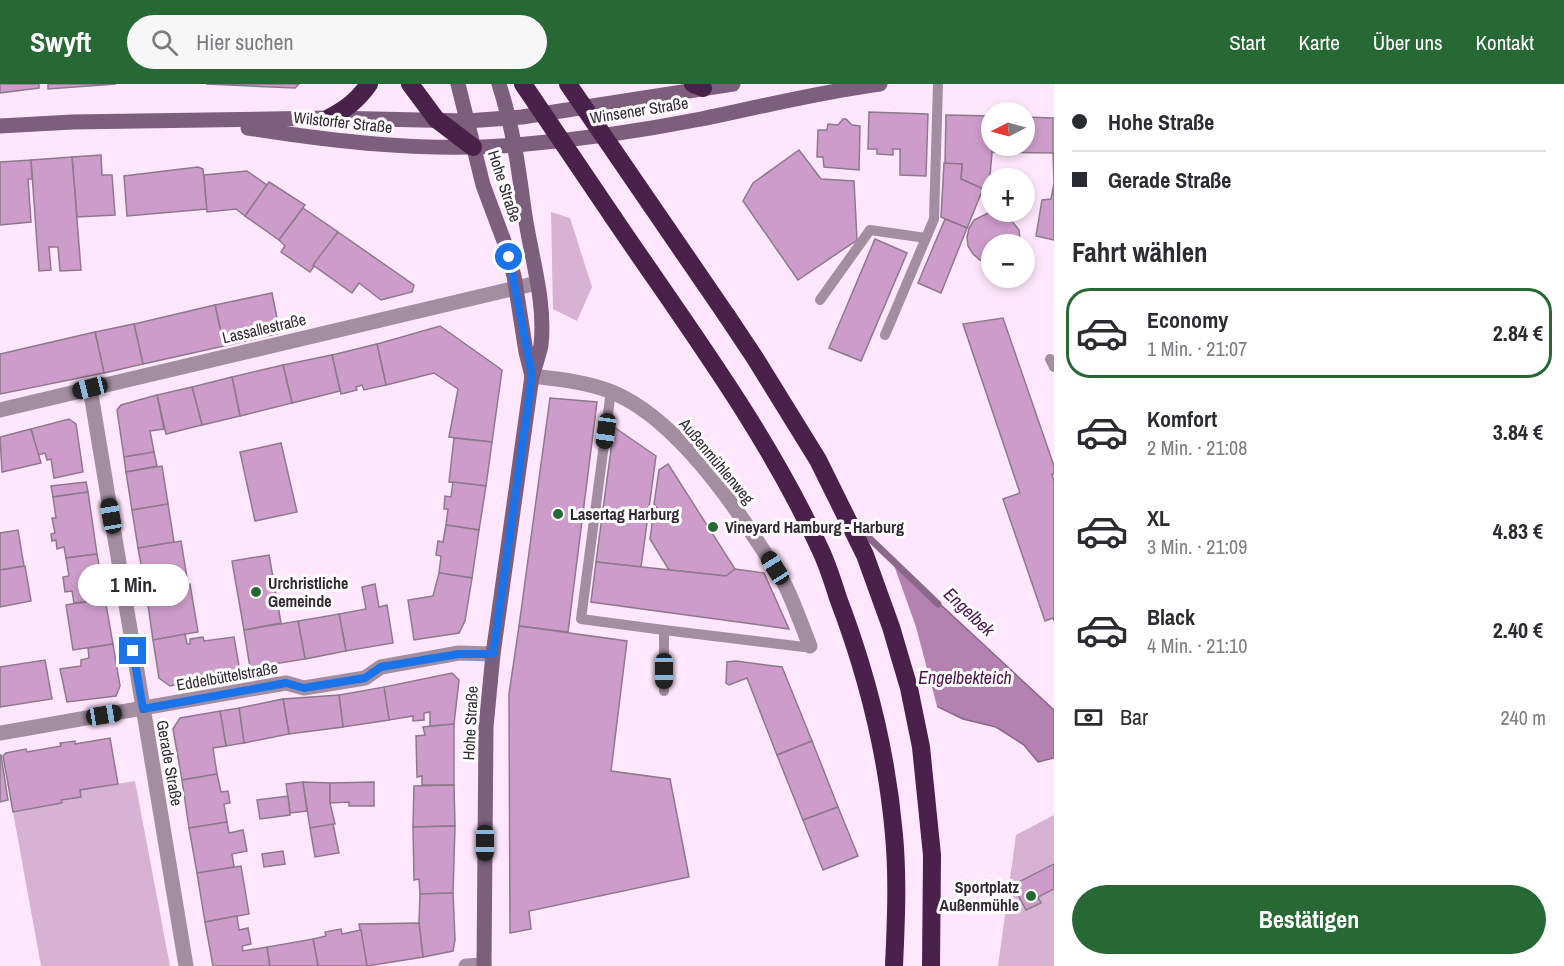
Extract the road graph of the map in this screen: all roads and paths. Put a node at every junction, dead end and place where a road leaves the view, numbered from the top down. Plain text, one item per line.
1 (369, 84) edge
2 (410, 84) edge
3 (458, 84) edge
4 (499, 84) edge
5 (523, 84) edge
6 (568, 84) edge
7 (733, 84) edge
8 (880, 84) edge
9 (938, 84) edge
10 (698, 86) edge
11 (329, 118) junction
12 (510, 118) junction
13 (436, 120) junction
14 (467, 121) junction
15 (210, 122) junction
16 (0, 126) edge
17 (516, 145) junction
18 (473, 147) junction
19 (926, 238) junction
20 (537, 283) junction
21 (516, 287) junction
22 (820, 300) dead end
23 (885, 335) dead end
24 (532, 376) junction
25 (90, 388) junction
26 (611, 391) junction
27 (0, 410) edge
28 (664, 630) junction
29 (810, 646) joint
30 (493, 654) junction
31 (664, 691) dead end
32 (143, 709) junction
33 (0, 733) edge
34 (186, 966) edge
35 (466, 966) edge
36 (484, 966) edge
37 (894, 966) edge
38 (931, 966) edge

1 - 11 highway
2 - 13 highway
3 - 14 street, Hohe Straße
4 - 12 street, Hohe Straße
5 - 37 highway, bridge
6 - 38 highway, bridge
7 - 10 street, Winsener Straße
8 - 17 street, Winsener Straße
9 - 19 lane
10 - 12 street, Winsener Straße
11 - 13 street, Wilstorfer Straße
11 - 15 street, Wilstorfer Straße
12 - 14 street, Winsener Straße
12 - 17 street, Hohe Straße
13 - 14 street, Wilstorfer Straße
13 - 18 highway
14 - 18 street, Hohe Straße
15 - 16 street, Wilstorfer Straße
15 - 18 street, Wilstorfer Straße
17 - 18 street, Winsener Straße
17 - 20 street, Hohe Straße
18 - 21 street, Hohe Straße
19 - 22 lane
19 - 23 lane
20 - 21 street, Lassallestraße
20 - 24 street, Hohe Straße
21 - 24 street, Hohe Straße
21 - 25 street, Lassallestraße
24 - 26 street, Außenmühlenweg
24 - 30 street, Hohe Straße
25 - 27 street, Lassallestraße
25 - 32 street, Gerade Straße
26 - 28 lane
26 - 29 street, Außenmühlenweg
28 - 29 lane
28 - 31 lane
30 - 32 street, Eddelbüttelstraße
30 - 36 street, Hohe Straße
32 - 33 street, Eddelbüttelstraße
32 - 34 street, Gerade Straße
35 - 36 street

